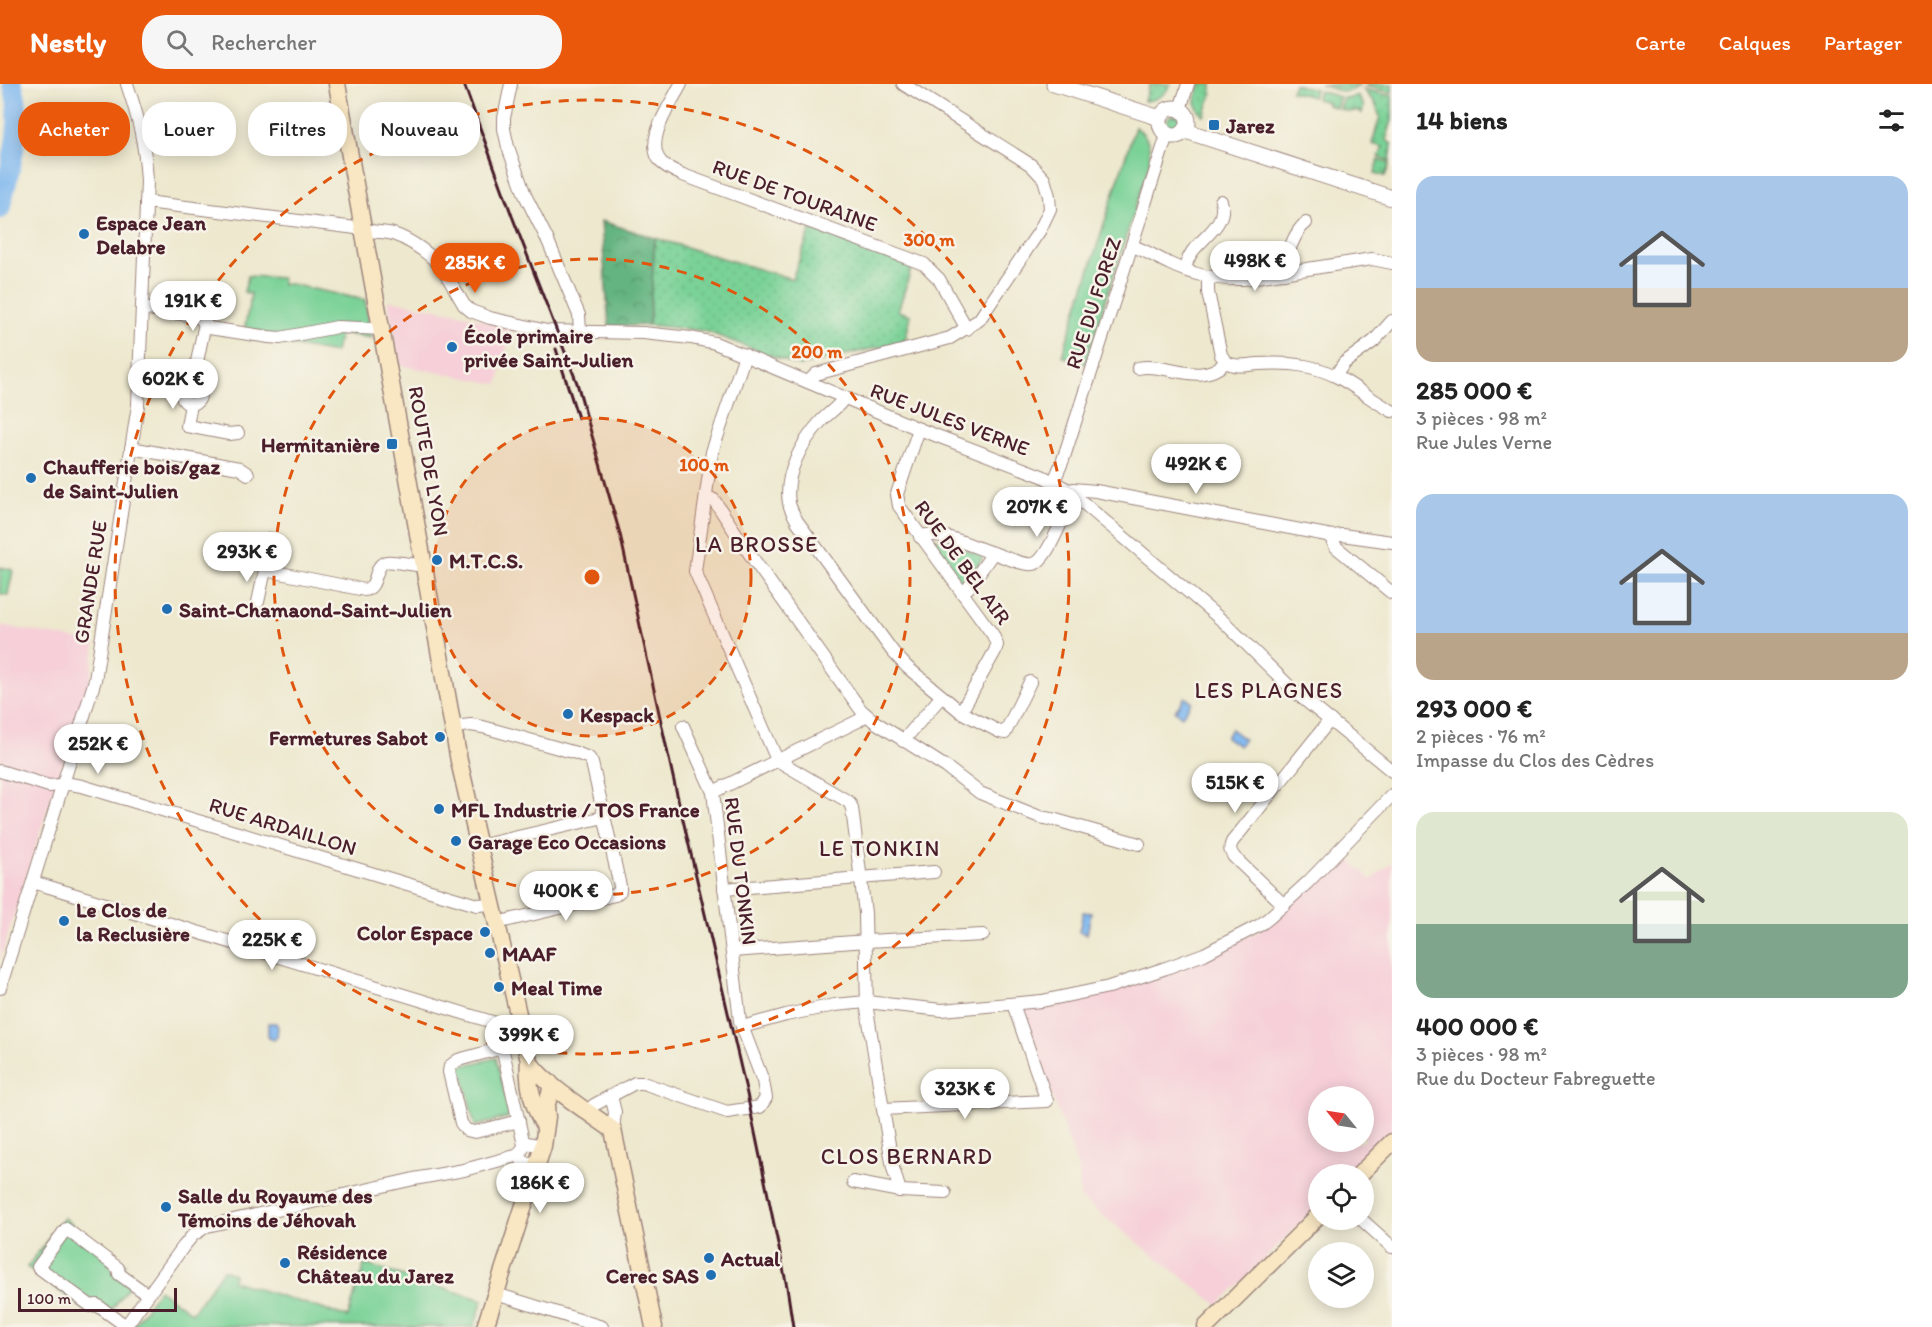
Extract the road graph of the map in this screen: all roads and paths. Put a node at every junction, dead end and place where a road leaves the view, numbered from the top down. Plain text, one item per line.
1 (127, 84) edge
2 (337, 84) edge
3 (511, 84) edge
4 (681, 84) edge
5 (903, 84) edge
6 (1054, 84) edge
7 (1188, 84) edge
8 (1160, 118) junction
9 (1185, 121) junction
10 (1167, 135) junction
11 (1392, 188) edge
12 (1392, 198) edge
13 (1221, 201) dead end
14 (146, 202) junction
15 (1306, 223) dead end
16 (364, 229) junction
17 (1132, 246) junction
18 (1392, 263) edge
19 (1185, 270) junction
20 (1284, 273) junction
21 (1208, 278) junction
22 (142, 308) junction
23 (1392, 321) edge
24 (205, 323) junction
25 (382, 329) junction
26 (967, 329) junction
27 (580, 331) junction
28 (745, 355) junction
29 (1226, 362) junction
30 (1138, 368) dead end
31 (1336, 375) junction
32 (808, 382) junction
33 (844, 398) junction
34 (1392, 411) edge
35 (919, 429) junction
36 (238, 433) dead end
37 (131, 448) junction
38 (248, 474) dead end
39 (1054, 482) junction
40 (706, 496) junction
41 (1070, 496) junction
42 (1332, 536) junction
43 (920, 537) junction
44 (271, 539) dead end
45 (1392, 542) edge
46 (993, 553) junction
47 (424, 565) junction
48 (265, 570) junction
49 (962, 593) junction
50 (1392, 593) edge
51 (258, 602) dead end
52 (1029, 682) dead end
53 (941, 697) junction
54 (961, 712) junction
55 (866, 715) junction
56 (1330, 720) junction
57 (683, 726) dead end
58 (453, 727) junction
59 (903, 741) junction
60 (777, 760) junction
61 (0, 771) edge
62 (1392, 771) edge
63 (63, 785) junction
64 (713, 792) junction
65 (1392, 795) edge
66 (604, 816) junction
67 (1139, 844) dead end
68 (479, 846) junction
69 (934, 872) dead end
70 (861, 879) junction
71 (33, 882) junction
72 (724, 889) junction
73 (492, 904) junction
74 (1284, 905) junction
75 (496, 923) junction
76 (983, 935) dead end
77 (867, 941) junction
78 (732, 951) junction
79 (0, 988) edge
80 (866, 1002) junction
81 (1013, 1004) junction
82 (497, 1024) junction
83 (742, 1027) junction
84 (522, 1031) junction
85 (502, 1048) junction
86 (529, 1062) junction
87 (549, 1082) junction
88 (531, 1091) junction
89 (611, 1096) junction
90 (883, 1109) junction
91 (587, 1111) junction
92 (519, 1121) junction
93 (545, 1127) junction
94 (613, 1130) junction
95 (1392, 1142) edge
96 (543, 1146) junction
97 (522, 1150) junction
98 (1370, 1164) edge
99 (537, 1167) junction
100 (853, 1182) dead end
101 (900, 1191) junction
102 (945, 1193) dead end
103 (1308, 1226) edge
104 (1373, 1230) edge
105 (1392, 1247) edge
106 (496, 1294) junction
107 (148, 1295) junction
108 (125, 1327) edge
109 (485, 1327) edge
110 (602, 1327) edge
111 (654, 1327) edge
112 (1206, 1327) edge

1 - 14 street, GRANDE RUE
2 - 16 main road, ROUTE DE LYON
3 - 27 street
4 - 26 street, RUE DE TOURAINE
5 - 26 street
6 - 8 street
7 - 9 street
8 - 9 street
8 - 10 street
9 - 10 street
9 - 11 street
9 - 12 street
10 - 17 street, RUE DU FOREZ
13 - 19 street
14 - 16 street, RUE JULES VERNE
14 - 22 street, GRANDE RUE
15 - 20 street
16 - 25 main road, ROUTE DE LYON
16 - 27 street, RUE JULES VERNE
17 - 19 street
17 - 39 street, RUE DU FOREZ
18 - 20 street
19 - 21 street
20 - 21 street
21 - 29 street
22 - 24 street
22 - 37 street, GRANDE RUE
23 - 31 street
24 - 25 street
24 - 36 street
25 - 47 main road, ROUTE DE LYON
26 - 32 street
27 - 28 street, RUE JULES VERNE
28 - 32 street, RUE JULES VERNE
28 - 40 street
29 - 30 street
29 - 31 street
31 - 34 street
32 - 33 street, RUE JULES VERNE
33 - 35 street, RUE JULES VERNE
33 - 53 street
35 - 39 street, RUE JULES VERNE
35 - 43 street, RUE DE BEL AIR
37 - 38 street
37 - 63 street, GRANDE RUE
39 - 41 street, RUE JULES VERNE
40 - 55 street
40 - 60 street
41 - 42 street
41 - 46 street
41 - 56 street, RUE JULES VERNE
42 - 45 street
42 - 50 street
43 - 46 street
43 - 49 street, RUE DE BEL AIR
44 - 48 street
46 - 49 street
47 - 48 street
47 - 58 main road, ROUTE DE LYON
48 - 51 street
49 - 54 street, RUE DE BEL AIR
52 - 54 street
53 - 54 street
53 - 59 street
55 - 59 street
55 - 60 street
56 - 62 street, RUE JULES VERNE
56 - 74 street
57 - 64 street, RUE DU TONKIN
58 - 66 street
58 - 68 main road, ROUTE DE LYON
59 - 67 street
60 - 64 street
60 - 70 street
61 - 63 street, RUE ARDAILLON
63 - 71 street, GRANDE RUE
63 - 73 street, RUE ARDAILLON
64 - 72 street, RUE DU TONKIN
65 - 74 street
66 - 68 street
66 - 75 street
68 - 73 main road, ROUTE DE LYON
69 - 70 street
70 - 72 street
70 - 77 street
71 - 79 street, GRANDE RUE
71 - 82 street
72 - 78 street, RUE DU TONKIN
73 - 75 main road, ROUTE DE LYON
74 - 81 street
75 - 84 main road, ROUTE DE LYON
76 - 77 street
77 - 78 street
77 - 80 street
78 - 83 street, RUE DU TONKIN
80 - 81 street
80 - 83 street
80 - 90 street
81 - 90 street
82 - 84 street
82 - 85 street
83 - 89 street, RUE DU TONKIN
84 - 86 main road, ROUTE DE LYON
85 - 92 street
85 - 92 street
86 - 87 main road
86 - 88 main road, ROUTE DE LYON
87 - 88 main road
87 - 91 main road
87 - 93 main road
88 - 93 main road, ROUTE DE LYON
89 - 91 street
89 - 94 street
90 - 101 street
91 - 94 main road
92 - 97 street
93 - 96 main road
94 - 111 main road
95 - 98 main road
96 - 97 street
96 - 99 main road
97 - 99 street
97 - 107 street
99 - 106 main road
100 - 101 street
101 - 102 street
103 - 112 main road
104 - 105 street
106 - 109 main road
106 - 110 street
107 - 108 street
107 - 108 street

